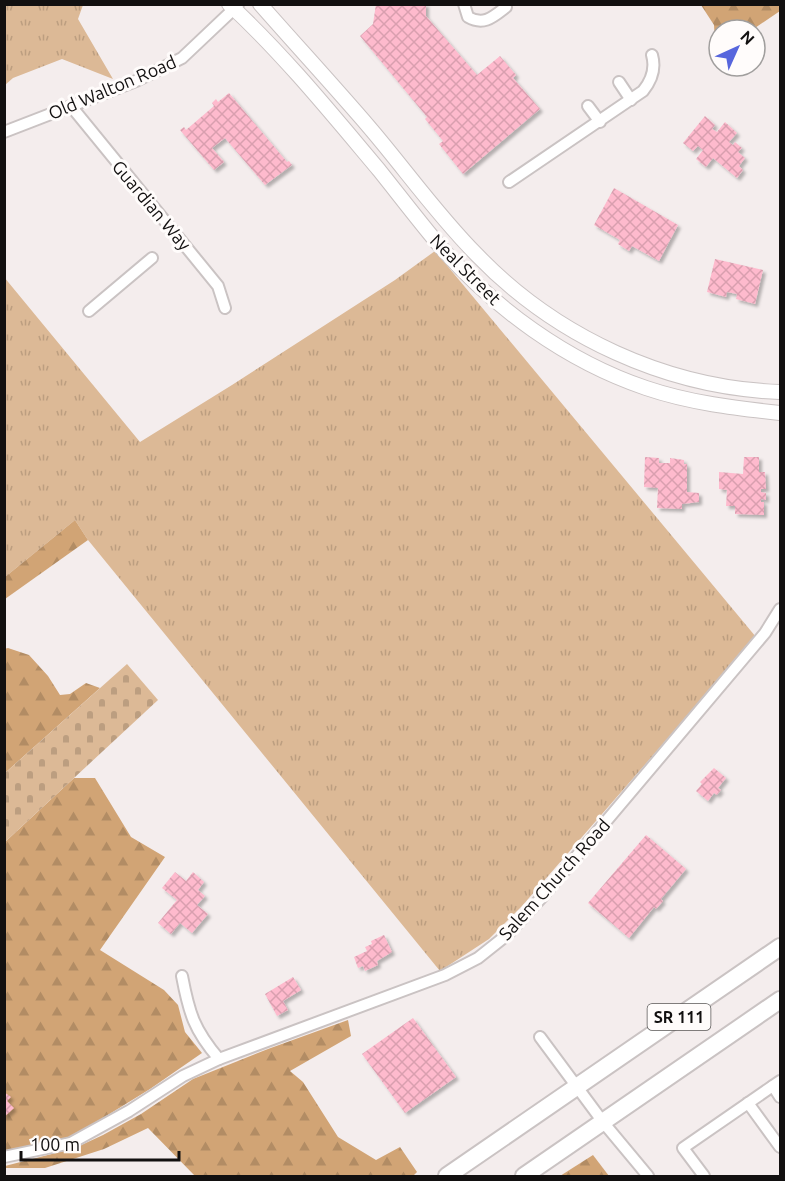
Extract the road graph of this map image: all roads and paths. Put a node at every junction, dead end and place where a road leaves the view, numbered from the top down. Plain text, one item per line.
1 (260, 4) edge
2 (464, 4) edge
3 (234, 6) edge
4 (506, 7) dead end
5 (652, 55) dead end
6 (619, 82) dead end
7 (631, 100) junction
8 (71, 106) junction
9 (588, 106) dead end
10 (600, 122) junction
11 (4, 132) edge
12 (509, 182) dead end
13 (152, 258) dead end
14 (225, 308) dead end
15 (89, 311) dead end
16 (608, 349) junction
17 (598, 368) junction
18 (780, 392) edge
19 (780, 413) edge
20 (780, 609) edge
21 (780, 947) edge
22 (182, 976) dead end
23 (780, 1000) edge
24 (540, 1037) dead end
25 (219, 1059) junction
26 (777, 1083) edge
27 (577, 1087) junction
28 (780, 1097) edge
29 (748, 1103) junction
30 (603, 1122) junction
31 (780, 1147) edge
32 (4, 1157) edge
33 (447, 1176) edge
34 (524, 1176) edge
35 (648, 1176) edge
36 (704, 1176) edge

1 - 16 main road, Neal Street
2 - 4 street
3 - 8 street, Old Walton Road
3 - 17 main road, Neal Street
5 - 7 street
6 - 7 street
7 - 10 street
8 - 11 street, Old Walton Road
8 - 14 street, Guardian Way
9 - 10 street
10 - 12 street
13 - 15 street
16 - 17 main road
16 - 18 main road, Neal Street
17 - 19 main road, Neal Street
20 - 25 street, Salem Church Road
21 - 27 highway, SR 111
22 - 25 street
23 - 30 highway, SR 111
24 - 27 street
25 - 32 street, Salem Church Road
26 - 28 street
26 - 29 street
27 - 30 street
27 - 33 highway, SR 111
29 - 31 street
29 - 36 street
30 - 34 highway, SR 111
30 - 35 street

